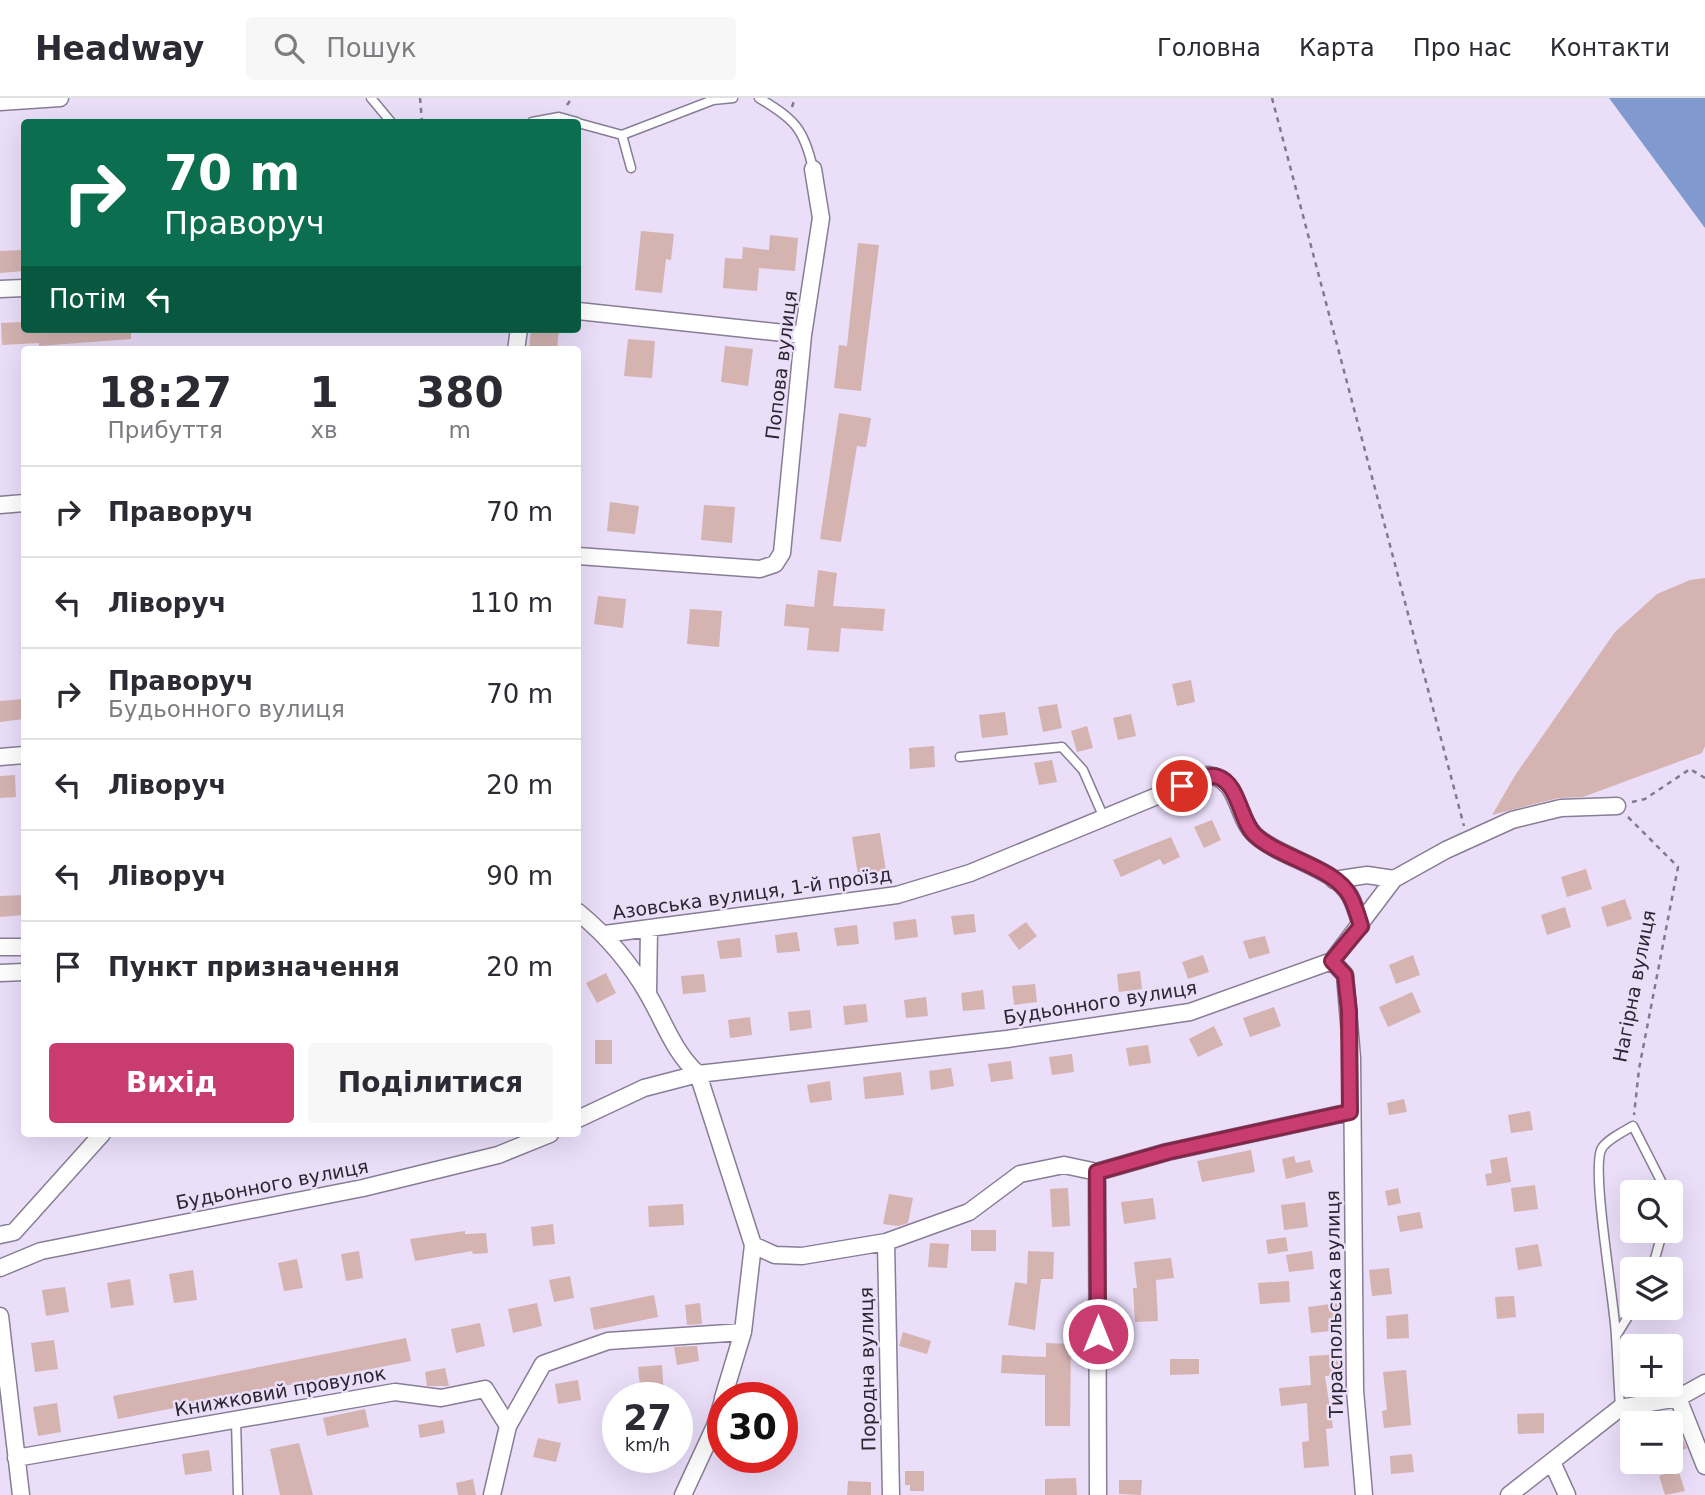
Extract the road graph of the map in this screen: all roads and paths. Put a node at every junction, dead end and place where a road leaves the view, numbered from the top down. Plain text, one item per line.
1 (60, 98) edge
2 (371, 98) edge
3 (420, 98) edge
4 (733, 98) edge
5 (759, 98) edge
6 (1272, 98) edge
7 (0, 102) edge
8 (388, 119) edge
9 (422, 119) edge
10 (581, 124) edge
11 (622, 135) junction
12 (631, 168) dead end
13 (813, 169) joint
14 (21, 288) edge
15 (0, 289) edge
16 (581, 311) edge
17 (803, 335) junction
18 (21, 503) edge
19 (0, 505) edge
20 (581, 556) edge
21 (21, 755) edge
22 (0, 757) edge
23 (960, 757) dead end
24 (1705, 778) edge
25 (1617, 806) junction
26 (1104, 818) junction
27 (1468, 840) junction
28 (1394, 879) junction
29 (1334, 880) junction
30 (581, 915) edge
31 (1361, 926) junction
32 (649, 928) junction
33 (604, 934) junction
34 (0, 947) edge
35 (21, 947) edge
36 (1332, 961) junction
37 (21, 972) edge
38 (0, 973) edge
39 (648, 994) junction
40 (698, 1074) junction
41 (1350, 1112) junction
42 (581, 1118) edge
43 (1633, 1126) junction
44 (99, 1137) edge
45 (543, 1137) edge
46 (1097, 1172) junction
47 (1660, 1180) edge
48 (7, 1233) edge
49 (886, 1242) junction
50 (753, 1245) junction
51 (41, 1251) junction
52 (0, 1268) edge
53 (0, 1316) edge
54 (1626, 1320) edge
55 (743, 1332) junction
56 (1616, 1336) junction
57 (728, 1382) edge
58 (1705, 1383) edge
59 (1678, 1398) junction
60 (1620, 1408) junction
61 (236, 1420) junction
62 (508, 1426) junction
63 (707, 1443) edge
64 (16, 1458) junction
65 (1552, 1462) junction
66 (1705, 1466) edge
67 (21, 1495) edge
68 (237, 1495) edge
69 (492, 1495) edge
70 (683, 1495) edge
71 (891, 1495) edge
72 (1098, 1495) edge
73 (1364, 1495) edge
74 (1509, 1495) edge
75 (1567, 1495) edge

1 - 7 street
2 - 8 lane
3 - 9 path
4 - 11 lane
5 - 13 lane
6 - 27 path
10 - 11 lane
11 - 12 lane
13 - 17 street, Попова вулиця
14 - 15 street
16 - 17 street
17 - 20 street, Попова вулиця
18 - 19 street
21 - 22 street
23 - 26 lane
24 - 25 path
25 - 27 street
25 - 43 path, Нагірна вулиця
26 - 29 street, Азовська вулиця, 1-й проїзд
26 - 32 street, Азовська вулиця, 1-й проїзд
27 - 28 street
28 - 29 street
28 - 31 street
29 - 31 street
30 - 33 street
31 - 36 street
32 - 33 street, Азовська вулиця, 1-й проїзд
32 - 39 street
33 - 39 street
34 - 35 street
36 - 40 street, Будьонного вулиця
36 - 41 street, Тираспольська вулиця
37 - 38 street
39 - 40 street
40 - 42 street, Будьонного вулиця
40 - 50 street
41 - 46 street
41 - 73 street, Тираспольська вулиця
43 - 47 lane
43 - 56 lane
44 - 48 street
45 - 51 street, Будьонного вулиця
46 - 49 street
46 - 72 street
48 - 51 street
49 - 50 street
49 - 71 street, Породна вулиця
50 - 55 street
51 - 52 street, Будьонного вулиця
53 - 64 street
54 - 56 lane
55 - 57 street
55 - 62 street
56 - 60 lane
58 - 59 street
59 - 60 street
59 - 66 street
60 - 65 street
61 - 62 street, Книжковий провулок
61 - 64 street, Книжковий провулок
61 - 68 lane
62 - 69 street
63 - 70 street
64 - 67 street
65 - 74 street
65 - 75 street

